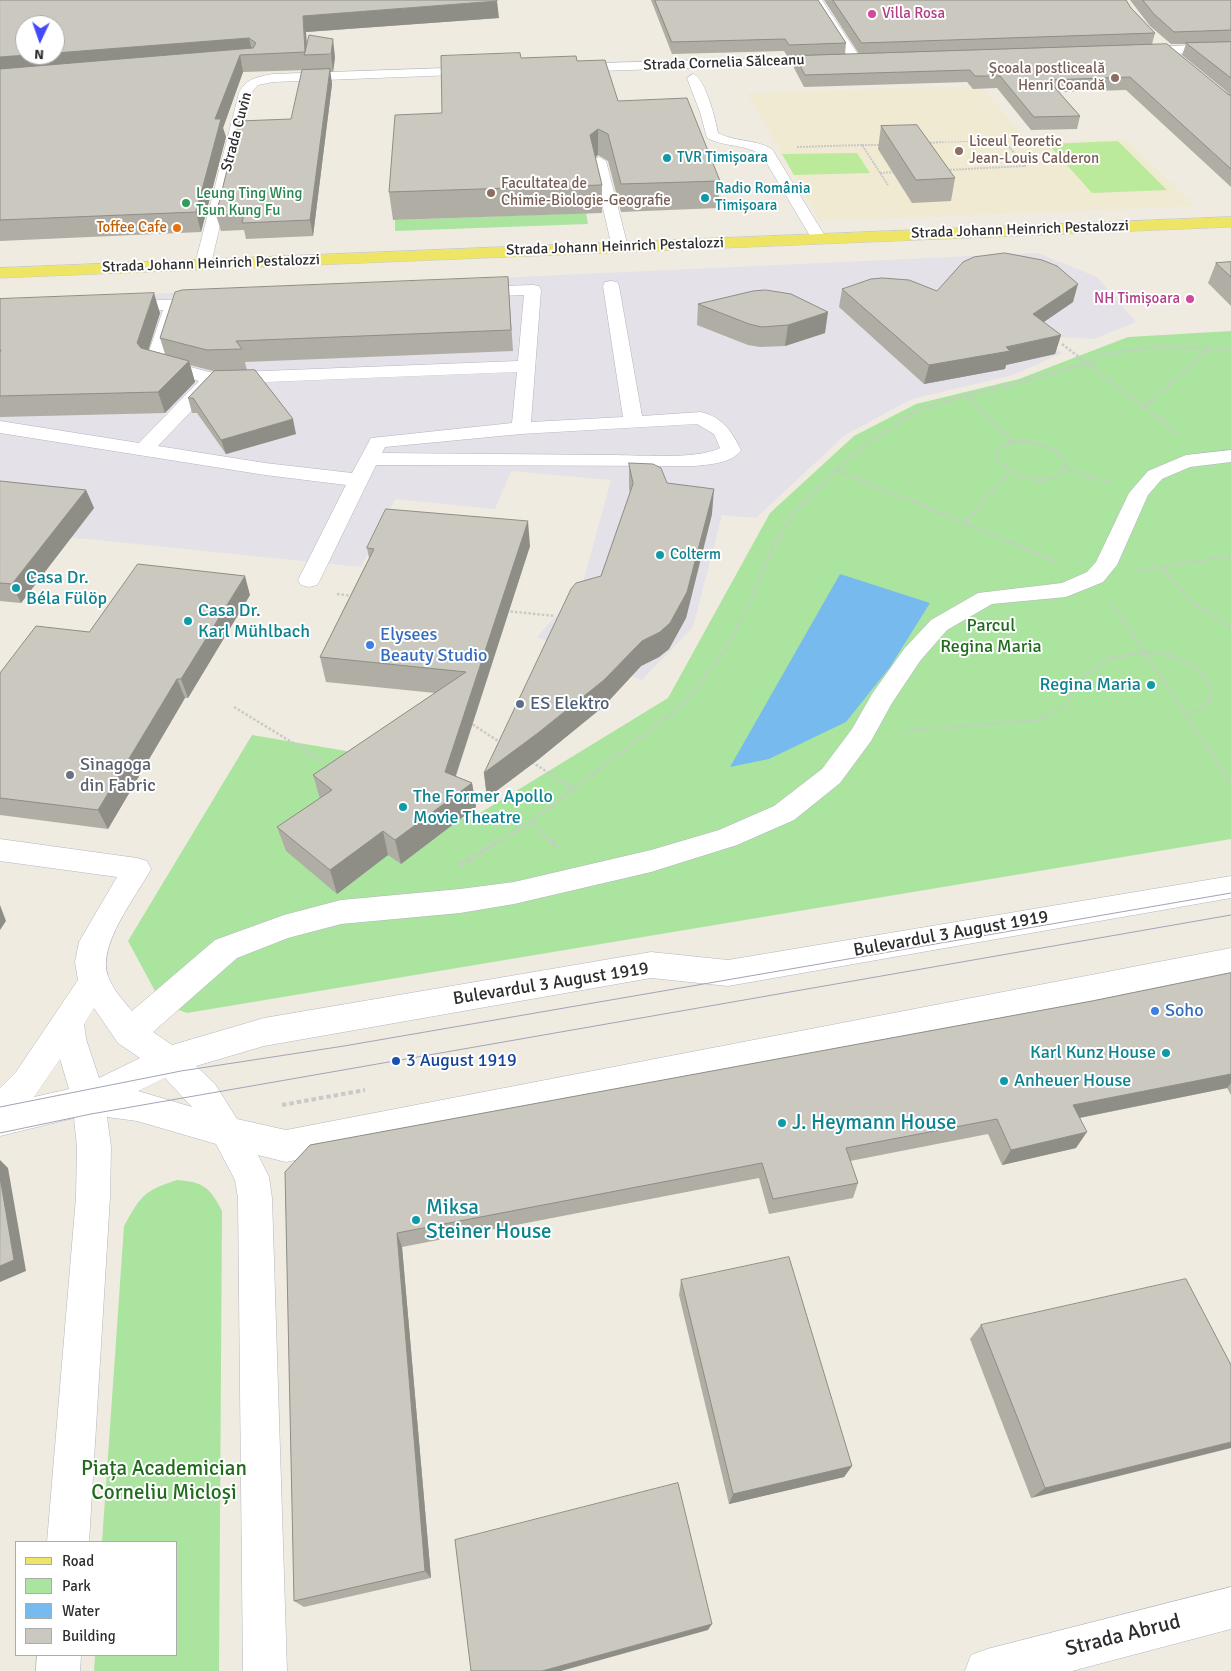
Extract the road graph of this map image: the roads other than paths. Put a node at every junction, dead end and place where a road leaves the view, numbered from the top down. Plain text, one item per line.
1 (817, 0) edge
2 (1154, 38) dead end
3 (1231, 48) edge
4 (1166, 50) junction
5 (1127, 51) edge
6 (1180, 61) edge
7 (559, 69) edge
8 (491, 71) edge
9 (693, 78) dead end
10 (707, 112) junction
11 (689, 113) edge
12 (599, 161) edge
13 (1231, 222) edge
14 (818, 238) junction
15 (620, 247) junction
16 (203, 264) junction
17 (0, 273) edge
18 (611, 286) dead end
19 (455, 293) edge
20 (222, 302) edge
21 (173, 304) junction
22 (106, 307) edge
23 (526, 366) junction
24 (212, 379) junction
25 (633, 421) junction
26 (0, 427) edge
27 (521, 428) junction
28 (143, 450) junction
29 (1221, 457) edge
30 (369, 459) junction
31 (359, 480) junction
32 (309, 580) dead end
33 (0, 850) edge
34 (1231, 887) edge
35 (1231, 961) edge
36 (94, 982) junction
37 (68, 1022) junction
38 (129, 1033) junction
39 (169, 1060) junction
40 (89, 1099) junction
41 (0, 1110) edge
42 (0, 1121) edge
43 (227, 1132) junction
44 (68, 1541) edge
45 (1231, 1608) edge
46 (60, 1656) edge
47 (58, 1671) edge
48 (265, 1671) edge
49 (987, 1671) edge

1 - 7 street, Strada Cornelia Sălceanu
2 - 4 street
3 - 4 street
4 - 5 street
4 - 6 street
8 - 16 street, Strada Cuvin
9 - 10 street
10 - 11 street
10 - 14 street
12 - 15 street
13 - 14 main road, Strada Johann Heinrich Pestalozzi
14 - 15 main road, Strada Johann Heinrich Pestalozzi
15 - 16 main road, Strada Johann Heinrich Pestalozzi
16 - 17 main road, Strada Johann Heinrich Pestalozzi
18 - 25 street
19 - 23 street
20 - 21 street
21 - 22 street
21 - 24 street
23 - 24 street
23 - 27 street
24 - 28 street
25 - 27 street
25 - 30 street
26 - 28 street
27 - 30 street
28 - 31 street
29 - 38 street
30 - 31 street
31 - 32 street
33 - 36 street
34 - 39 street, Bulevardul 3 August 1919
35 - 43 street, Bulevardul 3 August 1919
36 - 37 street
36 - 38 street
37 - 40 street
37 - 41 street
38 - 39 street
39 - 40 street, Bulevardul 3 August 1919
39 - 43 street
40 - 42 street, Bulevardul 3 August 1919
40 - 43 street, Bulevardul 3 August 1919
40 - 44 street
43 - 48 street
45 - 49 street, Strada Abrud
46 - 47 street

